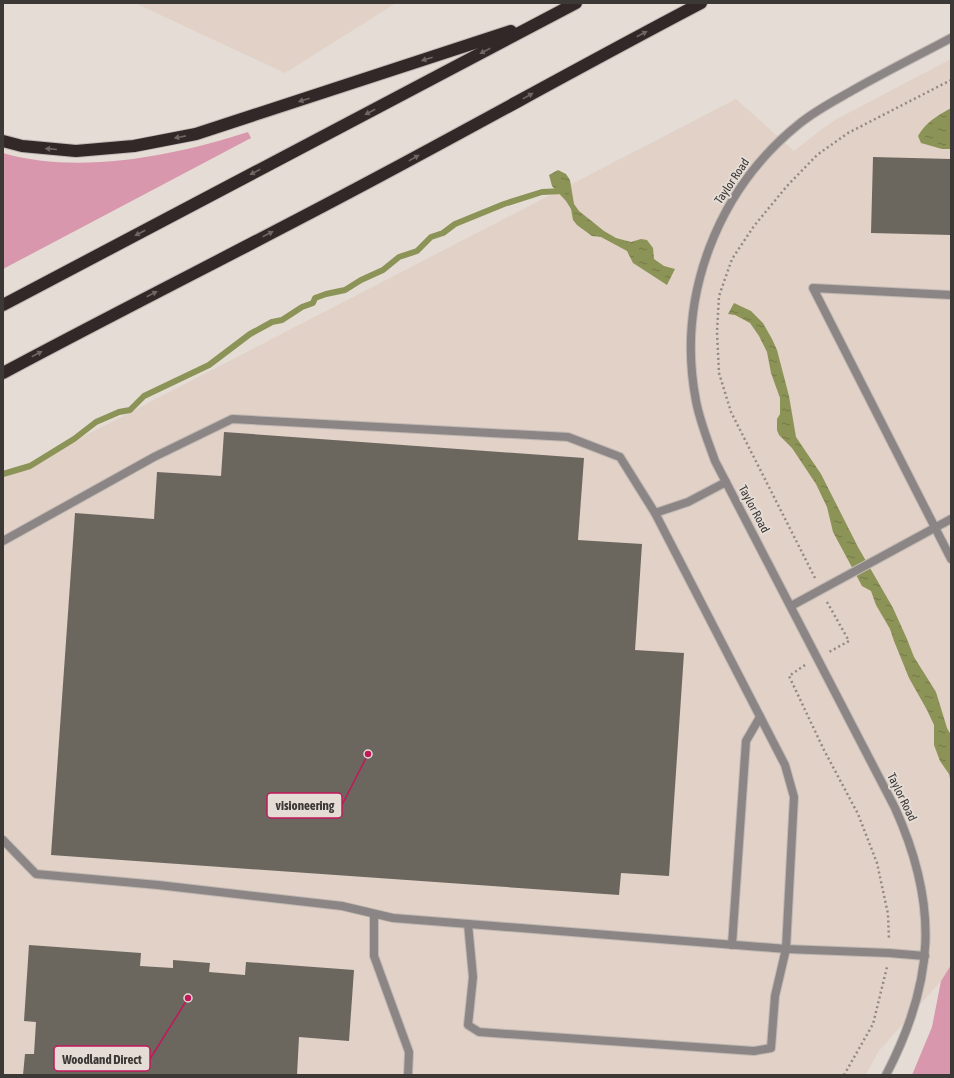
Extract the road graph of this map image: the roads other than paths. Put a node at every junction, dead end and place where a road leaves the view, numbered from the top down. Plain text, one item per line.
1 (576, 3) edge
2 (702, 3) edge
3 (544, 20) junction
4 (951, 38) edge
5 (3, 141) edge
6 (951, 296) edge
7 (3, 305) edge
8 (3, 373) edge
9 (726, 482) junction
10 (655, 513) junction
11 (951, 519) edge
12 (934, 528) junction
13 (3, 541) edge
14 (951, 559) edge
15 (790, 606) junction
16 (760, 717) junction
17 (3, 840) edge
18 (374, 914) junction
19 (468, 924) junction
20 (732, 945) junction
21 (786, 948) junction
22 (925, 956) junction
23 (408, 1075) edge
24 (886, 1075) edge

1 - 3 highway
8 -> 2 highway
3 -> 5 highway
3 -> 7 highway
4 - 9 street, Taylor Road
6 - 12 street
9 - 10 street
9 - 15 street, Taylor Road
10 - 13 street
10 - 16 street
11 - 12 street
12 - 14 street
12 - 15 street
15 - 22 street, Taylor Road
16 - 20 street
16 - 21 street
17 - 18 street
18 - 19 street
18 - 23 street
19 - 20 street
19 - 21 street
20 - 21 street
21 - 22 street
22 - 24 street, Taylor Road

